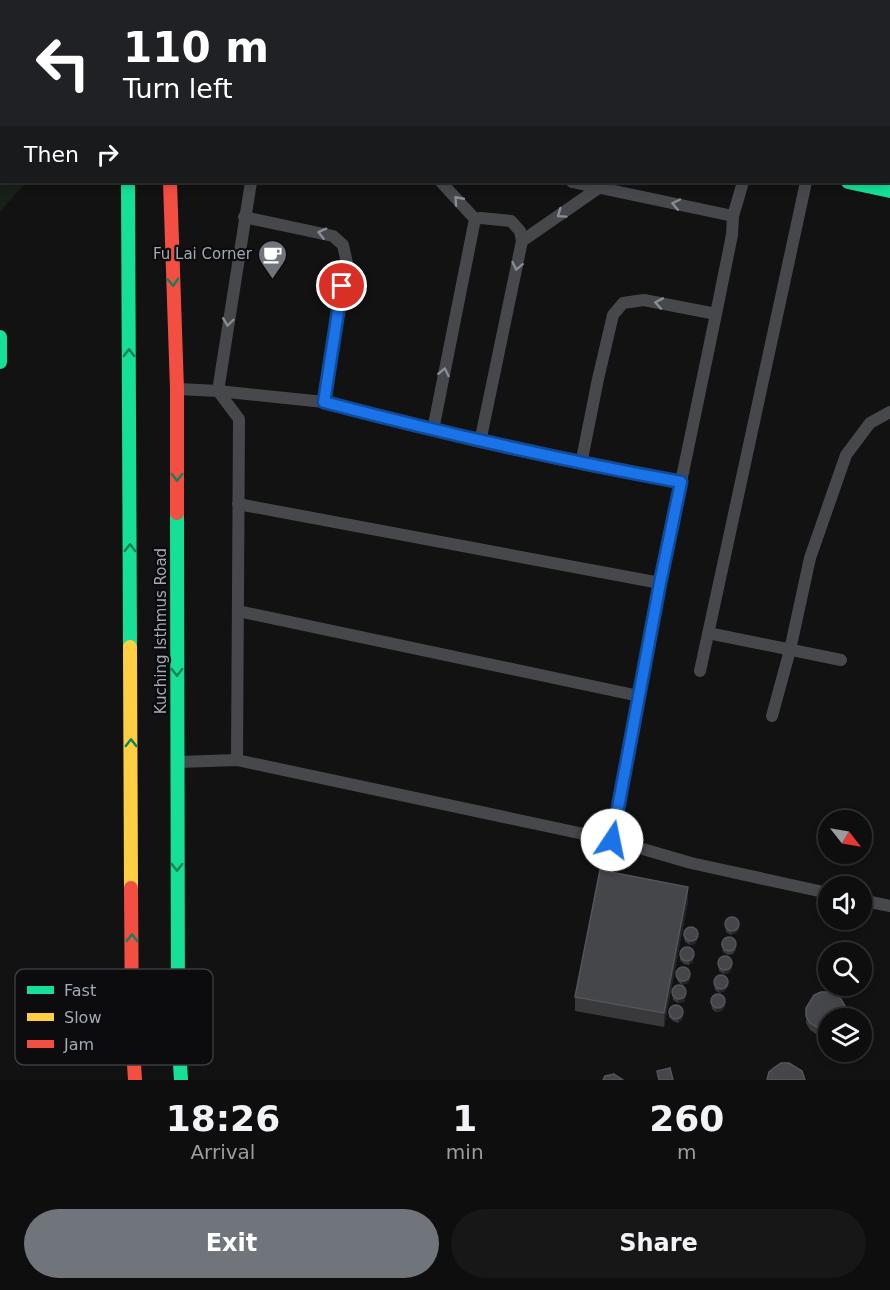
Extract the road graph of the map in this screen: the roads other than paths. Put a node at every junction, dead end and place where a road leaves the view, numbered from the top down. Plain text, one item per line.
1 (128, 183) edge
2 (170, 183) edge
3 (251, 183) edge
4 (442, 183) edge
5 (578, 183) edge
6 (743, 183) edge
7 (806, 183) edge
8 (853, 183) edge
9 (600, 187) junction
10 (890, 191) edge
11 (733, 216) junction
12 (244, 217) junction
13 (475, 219) junction
14 (522, 240) junction
15 (716, 314) junction
16 (0, 337) edge
17 (0, 362) edge
18 (177, 389) junction
19 (218, 391) junction
20 (324, 402) junction
21 (890, 412) edge
22 (433, 430) junction
23 (480, 442) junction
24 (581, 464) junction
25 (681, 482) junction
26 (238, 504) junction
27 (660, 583) junction
28 (238, 611) junction
29 (708, 633) junction
30 (790, 650) junction
31 (841, 660) dead end
32 (700, 671) dead end
33 (639, 696) junction
34 (772, 716) dead end
35 (237, 760) junction
36 (177, 762) junction
37 (612, 840) junction
38 (818, 891) edge
39 (872, 902) edge
40 (890, 906) edge
41 (132, 969) edge
42 (178, 969) edge
43 (134, 1065) edge
44 (180, 1065) edge
45 (190, 1065) edge
46 (135, 1080) edge
47 (181, 1080) edge
48 (195, 1080) edge

41 -> 1 main road, Kuching Isthmus Road
2 -> 18 main road, Kuching Isthmus Road
3 - 12 lane
13 -> 4 lane
5 - 9 lane
6 - 11 lane
7 - 29 lane
8 - 10 main road
11 -> 9 lane
9 -> 14 lane
11 - 15 lane
12 -> 19 lane
20 -> 12 lane
13 - 14 lane
22 -> 13 lane
14 -> 23 lane
15 -> 24 lane
15 - 25 lane
16 - 17 main road
18 - 19 lane
18 -> 36 main road, Kuching Isthmus Road
19 - 20 lane
19 - 26 lane
20 - 22 lane
21 - 30 lane
22 - 23 lane
23 - 24 lane
24 - 25 lane
25 - 27 lane
26 - 27 lane
26 - 28 lane
27 - 33 lane
28 - 33 lane
28 - 35 lane
29 - 30 lane
29 - 32 lane
30 - 31 lane
30 - 34 lane
33 - 37 lane
35 - 36 lane
35 - 37 lane
36 -> 42 main road, Kuching Isthmus Road
37 - 38 lane
39 - 40 lane
46 -> 43 main road, Kuching Isthmus Road
44 - 47 main road, Kuching Isthmus Road
45 - 48 main road

